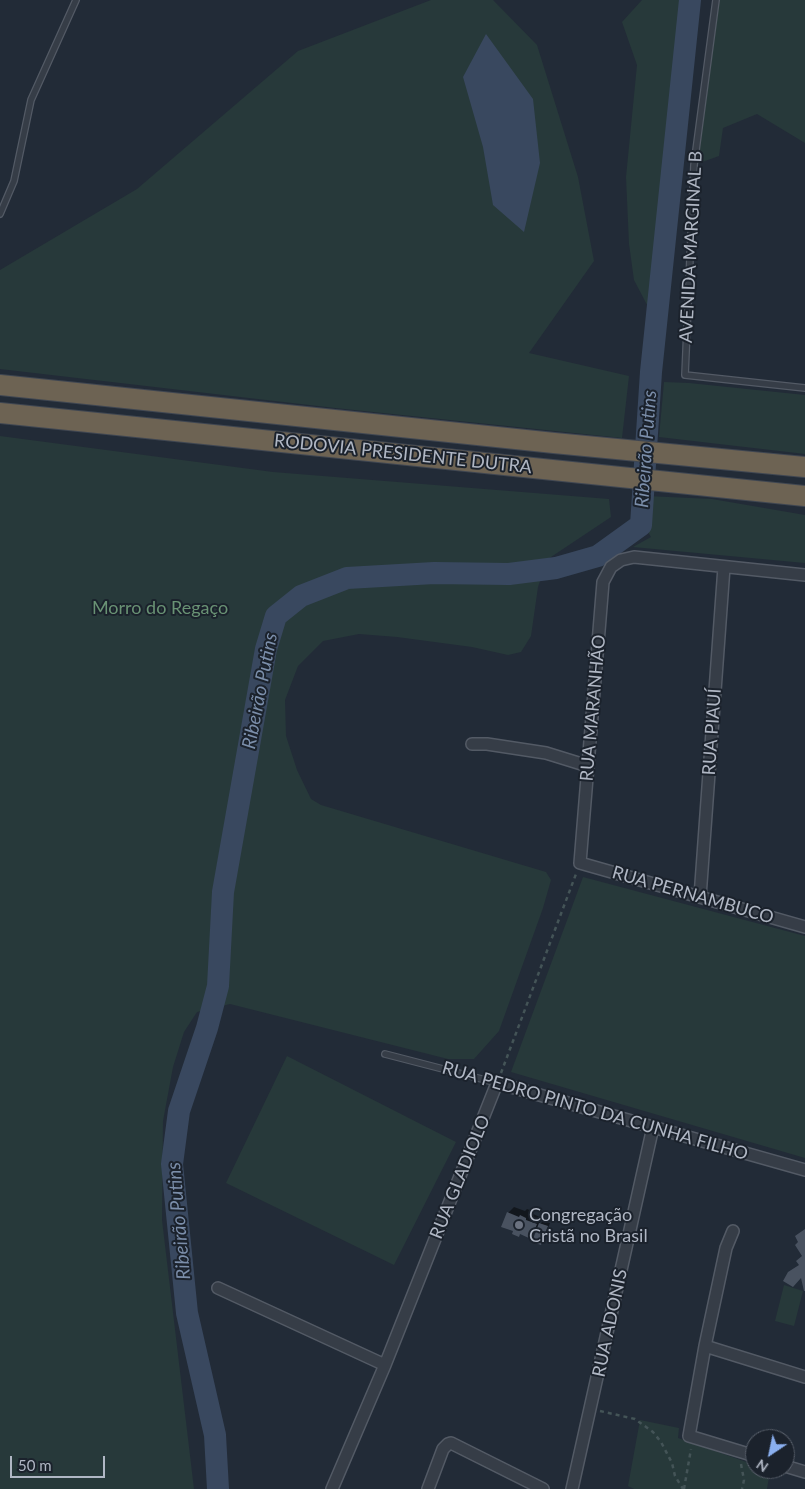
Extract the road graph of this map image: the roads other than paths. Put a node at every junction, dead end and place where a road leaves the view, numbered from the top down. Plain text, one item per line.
1 (76, 0) edge
2 (716, 0) edge
3 (0, 214) edge
4 (0, 385) edge
5 (805, 388) edge
6 (0, 413) edge
7 (805, 467) edge
8 (805, 496) edge
9 (724, 568) junction
10 (805, 575) edge
11 (472, 744) dead end
12 (588, 766) junction
13 (580, 863) joint
14 (700, 897) junction
15 (805, 927) edge
16 (385, 1054) dead end
17 (497, 1083) junction
18 (653, 1127) junction
19 (805, 1170) edge
20 (733, 1231) dead end
21 (218, 1288) dead end
22 (706, 1346) junction
23 (385, 1365) junction
24 (805, 1377) edge
25 (745, 1453) edge
26 (332, 1489) edge
27 (428, 1489) edge
28 (544, 1489) edge
29 (572, 1489) edge

1 - 3 lane
2 - 5 lane, AVENIDA MARGINAL B
4 - 7 highway, RODOVIA PRESIDENTE DUTRA
6 - 8 highway, RODOVIA PRESIDENTE DUTRA
9 - 10 street
9 - 12 street, RUA MARANHÃO
9 - 14 street, RUA PIAUÍ
11 - 12 street
12 - 13 street, RUA MARANHÃO
13 - 14 street, RUA PERNAMBUCO
14 - 15 street, RUA PERNAMBUCO
16 - 17 lane, RUA PEDRO PINTO DA CUNHA FILHO
17 - 18 street, RUA PEDRO PINTO DA CUNHA FILHO
17 - 23 street, RUA GLADIOLO
18 - 19 street, RUA PEDRO PINTO DA CUNHA FILHO
18 - 29 street, RUA ADONIS
20 - 22 street
21 - 23 street
22 - 24 street
22 - 25 street
23 - 26 street, RUA GLADIOLO
27 - 28 street

